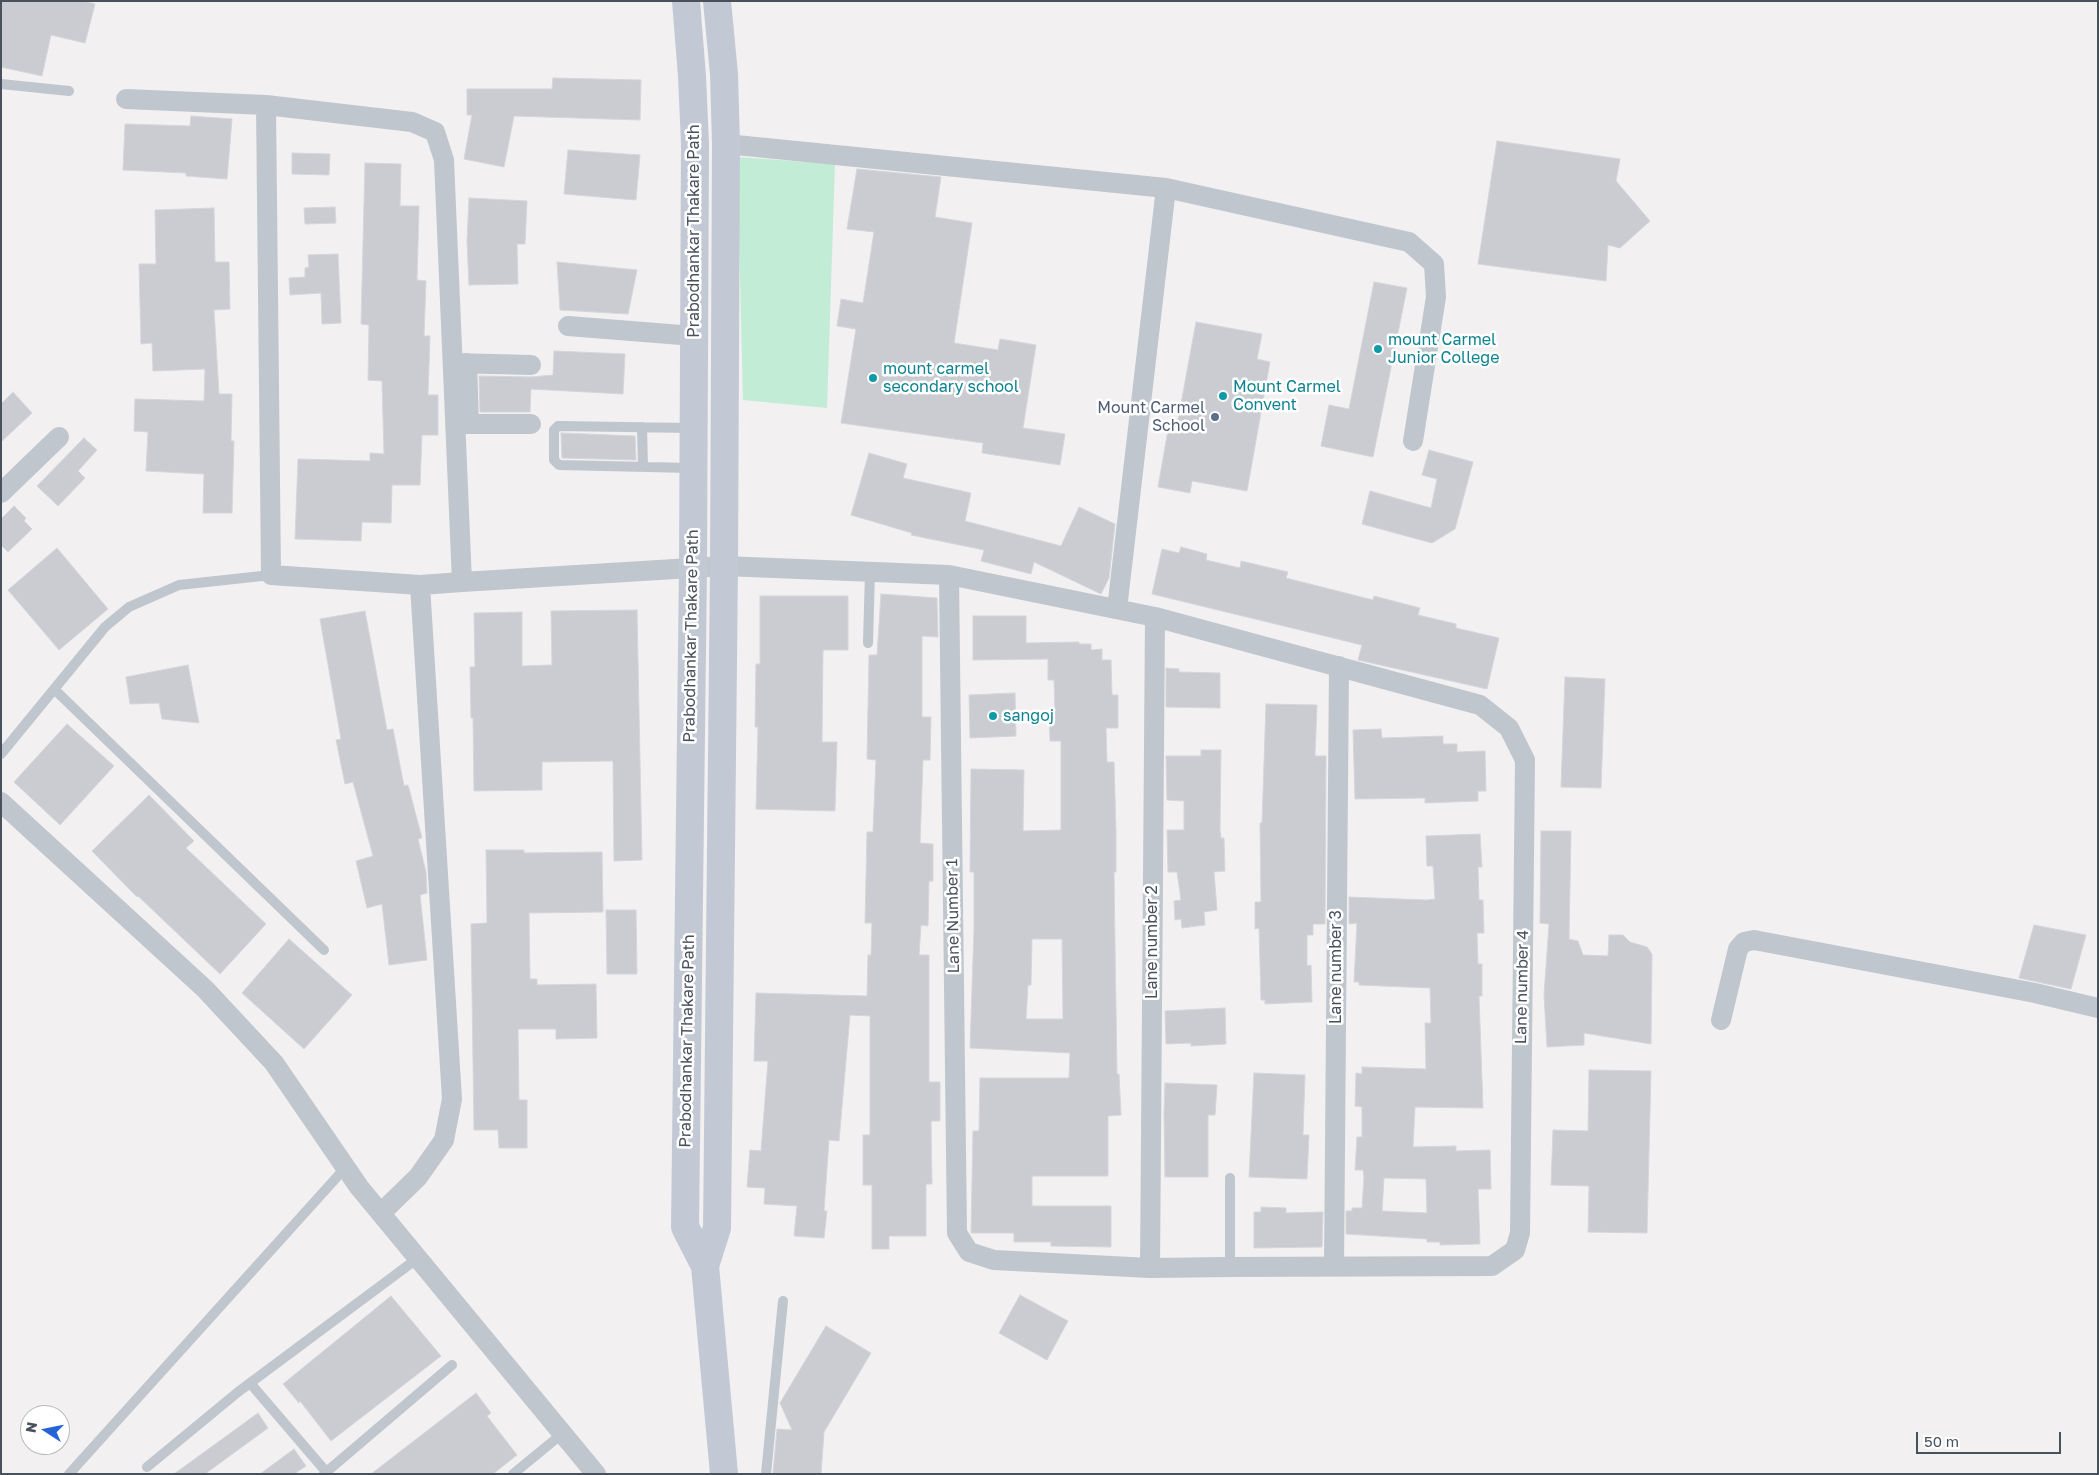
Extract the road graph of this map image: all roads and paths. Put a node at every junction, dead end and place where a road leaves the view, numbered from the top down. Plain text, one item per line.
1 (686, 1) edge
2 (717, 1) edge
3 (1, 84) edge
4 (69, 91) dead end
5 (126, 99) dead end
6 (266, 105) junction
7 (726, 144) junction
8 (1166, 188) junction
9 (568, 326) dead end
10 (694, 336) junction
11 (460, 363) junction
12 (531, 365) dead end
13 (462, 424) junction
14 (531, 424) dead end
15 (642, 427) junction
16 (694, 428) junction
17 (59, 436) dead end
18 (1413, 441) dead end
19 (642, 466) junction
20 (693, 468) junction
21 (1, 493) edge
22 (724, 566) junction
23 (693, 568) junction
24 (870, 572) junction
25 (271, 575) junction
26 (949, 576) junction
27 (462, 582) junction
28 (420, 584) junction
29 (1117, 609) junction
30 (1155, 617) junction
31 (868, 643) dead end
32 (1339, 666) junction
33 (55, 690) junction
34 (1, 754) edge
35 (1, 802) edge
36 (324, 950) dead end
37 (2098, 1008) edge
38 (1721, 1020) dead end
39 (346, 1167) junction
40 (1230, 1178) dead end
41 (381, 1212) junction
42 (418, 1258) junction
43 (705, 1266) junction
44 (1230, 1267) junction
45 (1334, 1267) junction
46 (1150, 1268) junction
47 (784, 1301) dead end
48 (452, 1364) dead end
49 (250, 1383) junction
50 (563, 1434) junction
51 (147, 1467) dead end
52 (326, 1473) edge
53 (69, 1474) edge
54 (513, 1474) edge
55 (596, 1474) edge
56 (724, 1474) edge
57 (766, 1474) edge

1 - 10 main road, Prabodhankar Thakare Path
2 - 7 main road, Prabodhankar Thakare Path
3 - 4 lane
5 - 6 street
6 - 11 street
6 - 25 street
7 - 8 street
7 - 22 main road, Prabodhankar Thakare Path
8 - 18 street
8 - 29 street
9 - 10 street
10 - 16 main road, Prabodhankar Thakare Path
11 - 12 street
11 - 13 street
13 - 14 street
13 - 27 street
15 - 16 lane
15 - 19 lane
15 - 19 lane
16 - 20 main road, Prabodhankar Thakare Path
17 - 21 street
19 - 20 lane
20 - 23 main road, Prabodhankar Thakare Path
22 - 23 street
22 - 24 street
22 - 43 main road, Prabodhankar Thakare Path
23 - 27 street
23 - 43 main road, Prabodhankar Thakare Path
24 - 26 street
24 - 31 lane
25 - 28 street
25 - 33 lane
26 - 29 street
26 - 46 street, Lane Number 1
27 - 28 street
28 - 41 street
29 - 30 street
30 - 32 street
30 - 46 street, Lane number 2
32 - 45 street, Lane number 3
32 - 45 street, Lane number 4
33 - 34 lane
33 - 36 lane
35 - 39 street
37 - 38 street
39 - 41 street
39 - 53 lane
40 - 44 lane
41 - 42 street
42 - 49 lane
42 - 50 street
43 - 56 main road, Prabodhankar Thakare Path
44 - 45 street
44 - 46 street
47 - 57 lane
48 - 52 lane
49 - 51 lane
49 - 52 lane
50 - 54 lane
50 - 55 street

